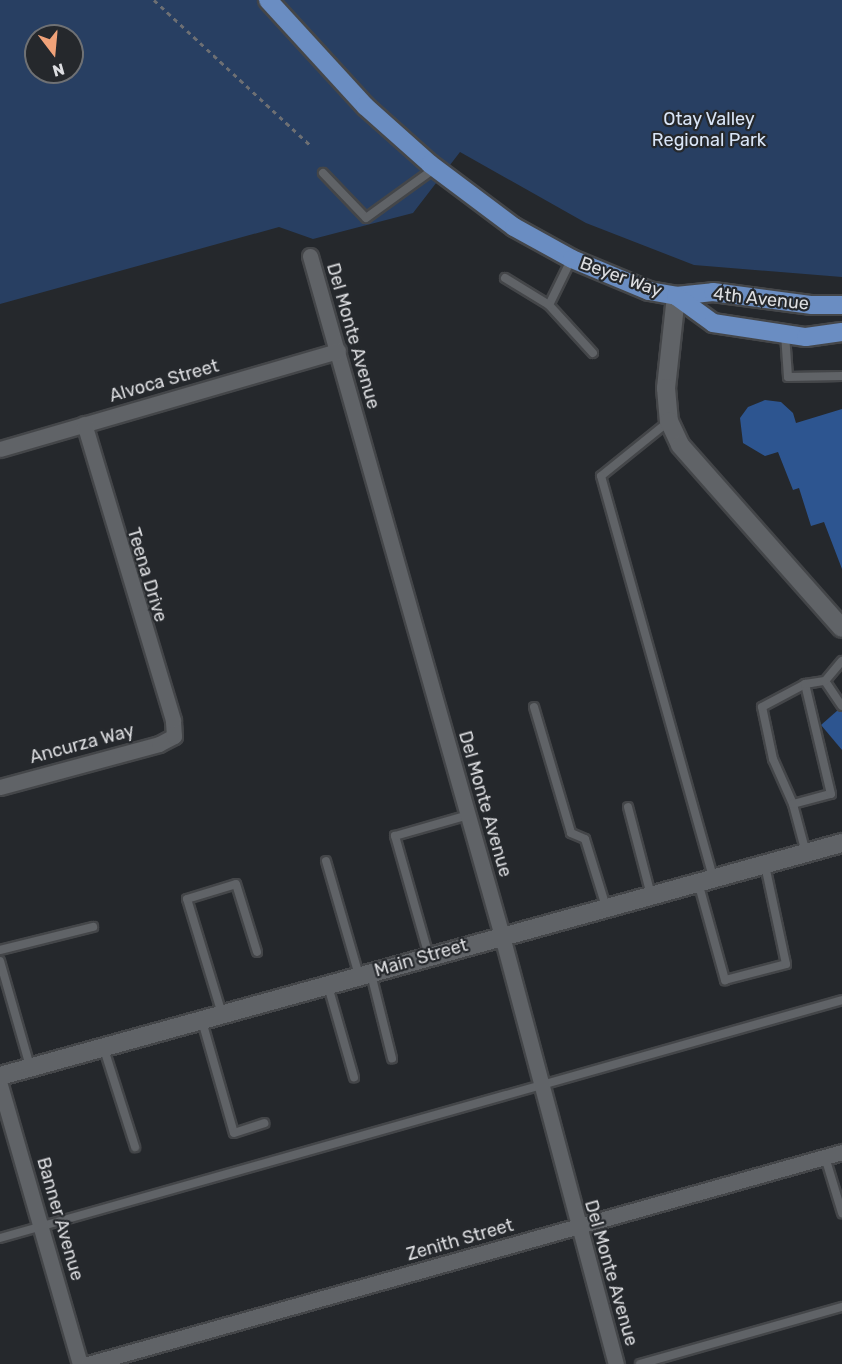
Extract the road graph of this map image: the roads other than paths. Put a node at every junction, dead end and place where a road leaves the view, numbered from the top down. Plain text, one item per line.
1 (268, 0) edge
2 (435, 168) junction
3 (323, 173) dead end
4 (310, 256) dead end
5 (572, 259) junction
6 (505, 278) dead end
7 (676, 296) junction
8 (549, 305) junction
9 (842, 305) edge
10 (842, 332) edge
11 (785, 333) junction
12 (338, 351) junction
13 (593, 353) dead end
14 (842, 376) edge
15 (669, 421) junction
16 (84, 423) junction
17 (0, 449) edge
18 (842, 628) edge
19 (842, 661) edge
20 (825, 681) junction
21 (805, 684) junction
22 (842, 706) edge
23 (534, 707) dead end
24 (174, 736) joint
25 (0, 787) edge
26 (842, 790) edge
27 (831, 794) junction
28 (793, 804) junction
29 (628, 807) dead end
30 (468, 815) junction
31 (842, 843) edge
32 (806, 853) junction
33 (326, 861) dead end
34 (765, 864) junction
35 (706, 880) junction
36 (651, 895) junction
37 (606, 907) junction
38 (93, 927) dead end
39 (502, 936) junction
40 (0, 950) edge
41 (257, 952) dead end
42 (429, 956) junction
43 (0, 961) edge
44 (365, 974) junction
45 (327, 984) junction
46 (842, 999) edge
47 (222, 1014) junction
48 (201, 1020) junction
49 (104, 1047) junction
50 (392, 1058) dead end
51 (30, 1068) junction
52 (0, 1076) edge
53 (354, 1077) dead end
54 (0, 1085) edge
55 (540, 1087) junction
56 (264, 1123) dead end
57 (135, 1147) dead end
58 (842, 1152) edge
59 (825, 1156) junction
60 (842, 1213) edge
61 (42, 1226) junction
62 (578, 1227) junction
63 (0, 1238) edge
64 (842, 1307) edge
65 (80, 1364) edge
66 (88, 1364) edge
67 (616, 1364) edge
68 (640, 1364) edge

1 - 2 main road, Beyer Way
2 - 3 lane
2 - 5 main road, Beyer Way
4 - 12 street, Del Monte Avenue
5 - 7 main road, Beyer Way
5 - 8 lane
6 - 8 lane
7 - 9 main road, 4th Avenue
7 - 11 main road, 4th Avenue
7 - 15 main road, Beyer Way
8 - 13 lane
10 - 11 main road, 4th Avenue
11 - 14 lane
12 - 16 street, Alvoca Street
12 - 30 street, Del Monte Avenue
15 - 18 main road, Beyer Way
15 - 35 lane
16 - 17 street, Alvoca Street
16 - 24 street, Teena Drive
19 - 20 lane
20 - 21 lane
20 - 22 lane
21 - 27 lane
21 - 28 lane
23 - 37 lane
24 - 25 street, Ancurza Way
26 - 27 lane
27 - 28 lane
28 - 32 lane
29 - 36 lane
30 - 39 street, Del Monte Avenue
30 - 42 lane
31 - 32 main road, Main Street
32 - 34 main road, Main Street
33 - 44 lane
34 - 35 main road, Main Street
34 - 35 lane
35 - 36 main road, Main Street
36 - 37 main road, Main Street
37 - 39 main road, Main Street
38 - 40 lane
39 - 42 main road, Main Street
39 - 55 street, Del Monte Avenue
41 - 47 lane
42 - 44 main road, Main Street
43 - 51 lane
44 - 45 main road, Main Street
44 - 50 lane
45 - 47 main road, Main Street
45 - 53 lane
46 - 55 lane
47 - 48 main road, Main Street
48 - 49 main road, Main Street
48 - 56 lane
49 - 51 main road, Main Street
49 - 57 lane
51 - 52 main road, Main Street
54 - 61 street, Banner Avenue
55 - 61 lane
55 - 62 street, Del Monte Avenue
58 - 59 street, Zenith Street
59 - 60 lane
59 - 62 street, Zenith Street
61 - 63 lane
61 - 65 street, Banner Avenue
62 - 66 street, Zenith Street
62 - 67 street, Del Monte Avenue
64 - 68 lane

